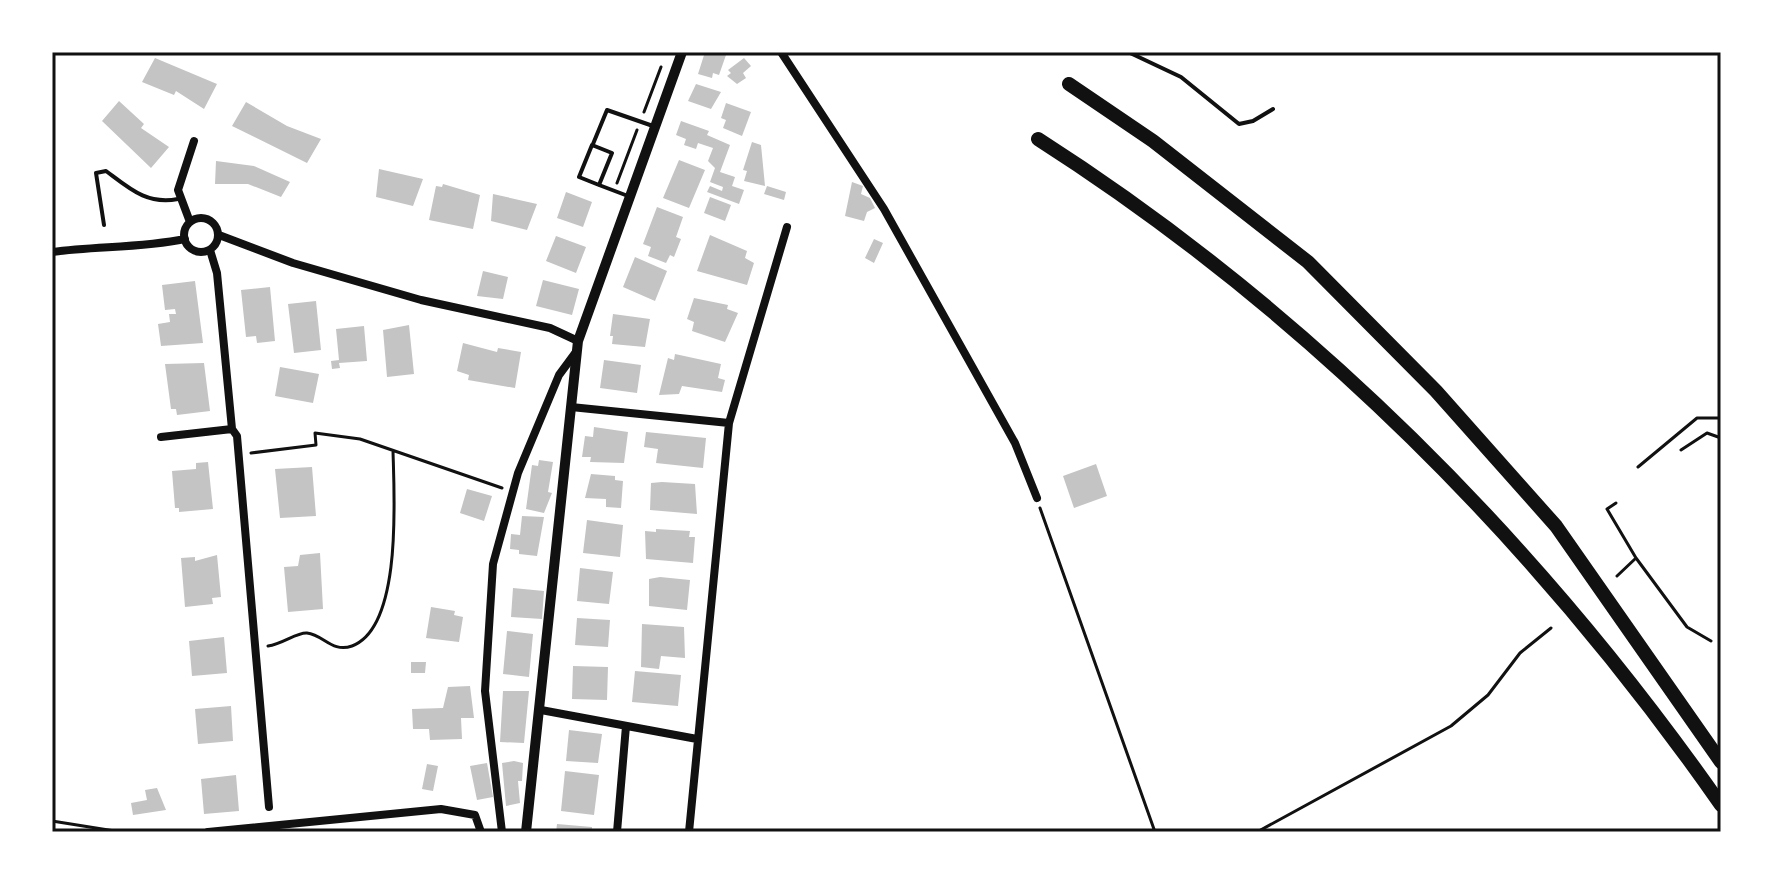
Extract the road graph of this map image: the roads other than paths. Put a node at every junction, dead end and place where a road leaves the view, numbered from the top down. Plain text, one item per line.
1 (682, 52) edge
2 (781, 52) edge
3 (1128, 52) edge
4 (1069, 84) dead end
5 (1273, 109) dead end
6 (653, 126) junction
7 (1038, 139) dead end
8 (194, 141) dead end
9 (592, 145) junction
10 (599, 185) junction
11 (628, 196) junction
12 (178, 199) junction
13 (190, 222) junction
14 (104, 225) dead end
15 (787, 227) dead end
16 (219, 235) junction
17 (185, 239) junction
18 (210, 250) junction
19 (52, 252) edge
20 (577, 346) junction
21 (571, 407) junction
22 (729, 423) junction
23 (232, 429) junction
24 (161, 437) dead end
25 (1037, 498) road end
26 (541, 710) junction
27 (626, 726) junction
28 (697, 739) junction
29 (1721, 762) edge
30 (1721, 805) edge
31 (269, 807) dead end
32 (208, 832) edge
33 (481, 832) edge
34 (502, 832) edge
35 (526, 832) edge
36 (617, 832) edge
37 (689, 832) edge

1 - 6 street
2 - 25 street
3 - 5 lane
4 - 29 highway
6 - 9 lane
6 - 11 street
7 - 30 highway
8 - 12 street
9 - 10 lane
9 - 10 lane
10 - 11 lane
11 - 20 street
12 - 13 street
12 - 14 lane
13 - 16 street
13 - 17 street
15 - 22 street
16 - 18 street
16 - 20 street
17 - 18 street
17 - 19 street
18 - 23 street
20 - 21 street
20 - 34 street
21 - 22 street
21 - 26 street
22 - 28 street
23 - 24 street
23 - 31 street
26 - 27 street
26 - 35 street
27 - 28 street
27 - 36 street
28 - 37 street
32 - 33 street

